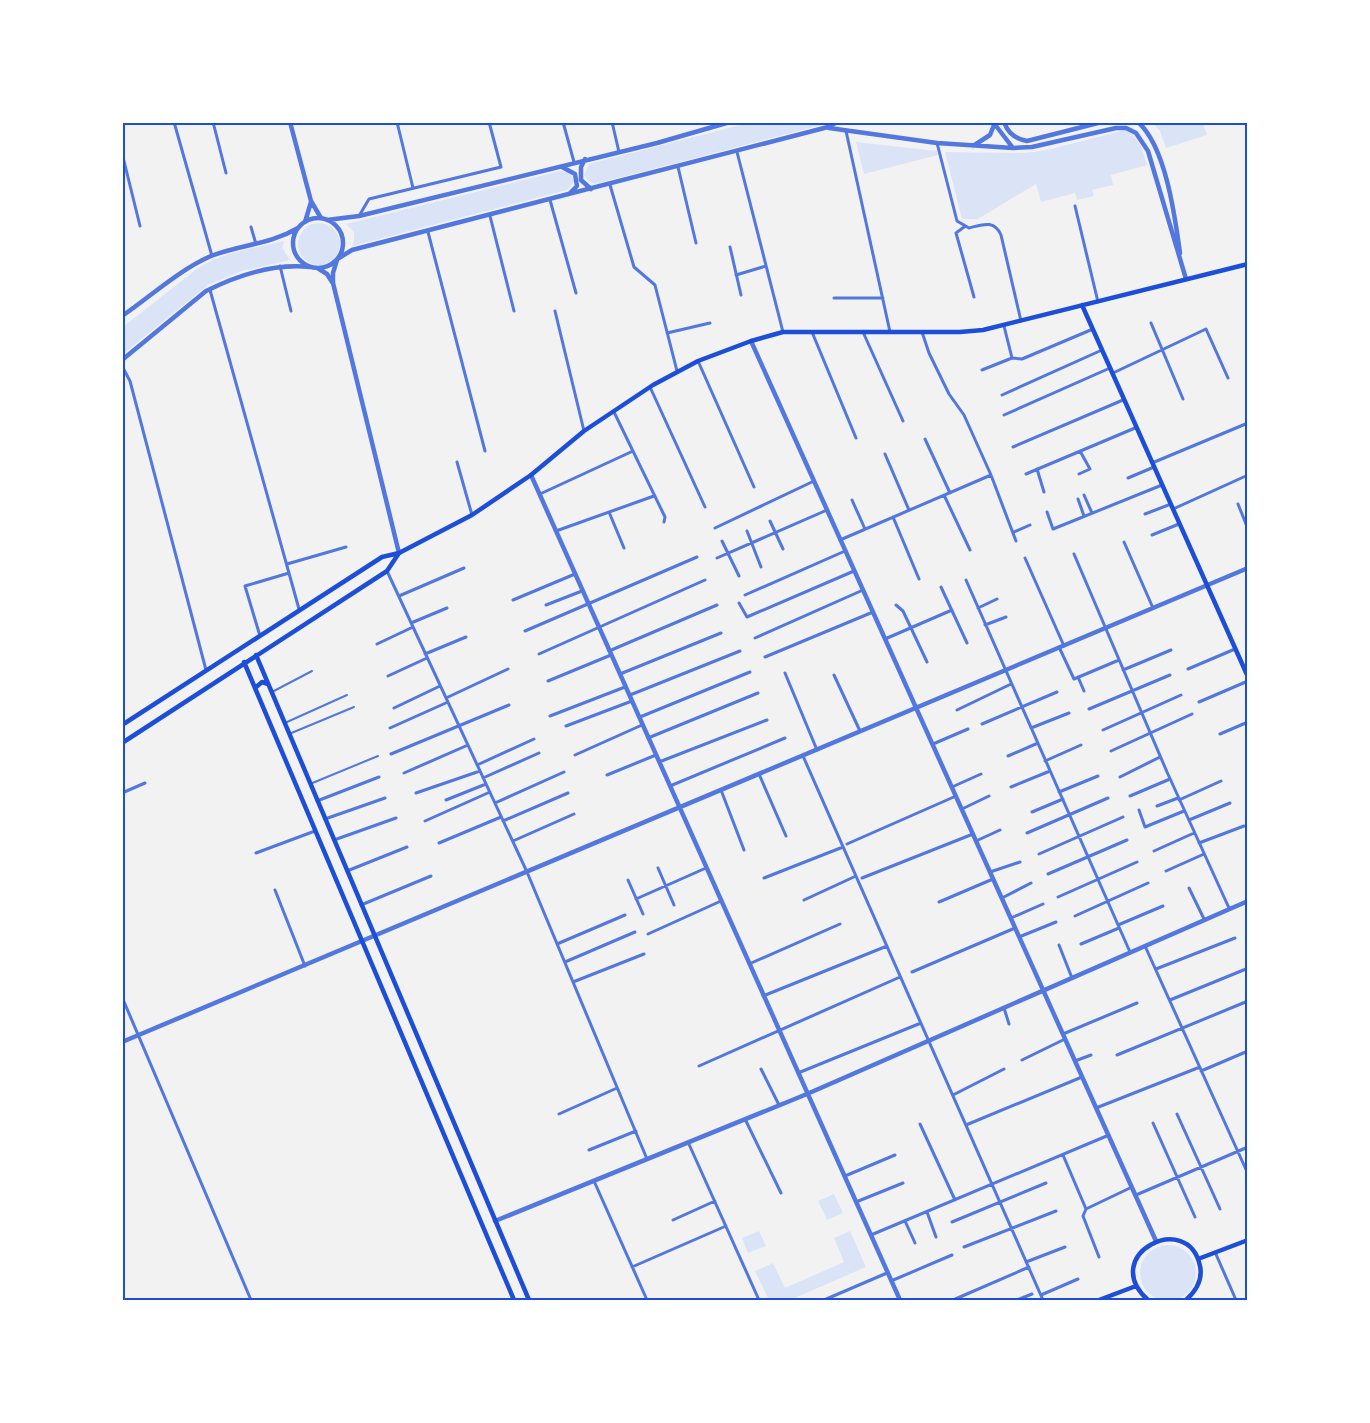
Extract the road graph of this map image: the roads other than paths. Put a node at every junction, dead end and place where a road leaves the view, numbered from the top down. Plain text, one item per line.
1 (174, 122) edge
2 (213, 122) edge
3 (290, 122) edge
4 (396, 122) edge
5 (489, 122) edge
6 (563, 122) edge
7 (612, 122) edge
8 (837, 122) edge
9 (1004, 122) edge
10 (1102, 122) edge
11 (1138, 122) edge
12 (728, 123) edge
13 (994, 124) edge
14 (828, 127) junction
15 (846, 130) junction
16 (937, 143) junction
17 (972, 146) junction
18 (1013, 148) junction
19 (619, 152) junction
20 (737, 152) junction
21 (122, 153) edge
22 (586, 159) junction
23 (574, 162) junction
24 (561, 166) junction
25 (678, 168) junction
26 (226, 173) dead end
27 (610, 184) junction
28 (413, 188) junction
29 (591, 189) junction
30 (567, 196) junction
31 (550, 200) junction
32 (311, 201) junction
33 (1075, 206) dead end
34 (359, 216) junction
35 (490, 216) junction
36 (321, 218) junction
37 (327, 220) junction
38 (305, 222) junction
39 (140, 226) dead end
40 (251, 227) dead end
41 (964, 227) junction
42 (298, 228) junction
43 (428, 232) junction
44 (696, 243) dead end
45 (256, 244) junction
46 (730, 247) dead end
47 (212, 256) junction
48 (338, 259) junction
49 (1182, 264) junction
50 (1248, 264) edge
51 (280, 266) junction
52 (766, 266) junction
53 (310, 267) junction
54 (318, 268) junction
55 (736, 275) junction
56 (1186, 279) junction
57 (333, 284) junction
58 (210, 289) junction
59 (576, 293) dead end
60 (740, 295) dead end
61 (974, 297) dead end
62 (834, 298) dead end
63 (883, 298) junction
64 (1098, 302) junction
65 (1082, 305) junction
66 (291, 311) dead end
67 (514, 311) dead end
68 (556, 311) dead end
69 (1248, 312) edge
70 (122, 316) edge
71 (1248, 316) edge
72 (1021, 322) junction
73 (710, 323) dead end
74 (1151, 323) dead end
75 (1004, 326) junction
76 (1093, 329) junction
77 (783, 332) junction
78 (812, 332) junction
79 (863, 332) junction
80 (890, 332) junction
81 (922, 332) junction
82 (667, 333) junction
83 (751, 341) junction
84 (1102, 346) junction
85 (1162, 350) junction
86 (1012, 358) junction
87 (122, 360) edge
88 (698, 360) junction
89 (122, 366) edge
90 (982, 370) dead end
91 (677, 371) junction
92 (1111, 371) junction
93 (1228, 378) dead end
94 (650, 387) junction
95 (1002, 395) dead end
96 (1123, 400) junction
97 (1183, 400) dead end
98 (614, 412) junction
99 (1004, 414) dead end
100 (903, 421) dead end
101 (1248, 423) edge
102 (1135, 428) junction
103 (584, 431) junction
104 (856, 438) dead end
105 (925, 439) dead end
106 (1013, 447) dead end
107 (633, 451) junction
108 (1080, 451) junction
109 (485, 452) dead end
110 (885, 454) dead end
111 (457, 462) dead end
112 (1153, 465) junction
113 (1037, 469) junction
114 (1026, 474) dead end
115 (1079, 474) dead end
116 (531, 475) junction
117 (991, 475) junction
118 (1248, 475) edge
119 (1128, 478) dead end
120 (814, 481) junction
121 (1162, 485) junction
122 (754, 487) dead end
123 (1044, 492) dead end
124 (950, 493) junction
125 (539, 494) junction
126 (944, 495) junction
127 (1084, 495) dead end
128 (654, 496) junction
129 (1078, 499) dead end
130 (852, 500) dead end
131 (1238, 504) dead end
132 (706, 507) dead end
133 (1172, 507) junction
134 (827, 510) junction
135 (909, 510) junction
136 (609, 512) junction
137 (1047, 512) dead end
138 (1092, 513) junction
139 (1145, 514) dead end
140 (472, 515) junction
141 (1084, 516) junction
142 (893, 517) junction
143 (770, 521) dead end
144 (664, 522) dead end
145 (1179, 524) junction
146 (1030, 525) dead end
147 (715, 528) dead end
148 (865, 529) junction
149 (1248, 529) edge
150 (556, 531) junction
151 (747, 531) dead end
152 (1014, 532) junction
153 (776, 533) junction
154 (1152, 535) dead end
155 (840, 540) junction
156 (722, 541) dead end
157 (1016, 541) dead end
158 (1124, 542) dead end
159 (752, 543) junction
160 (346, 547) dead end
161 (624, 548) dead end
162 (783, 549) dead end
163 (970, 550) dead end
164 (845, 551) junction
165 (398, 553) junction
166 (728, 554) junction
167 (1074, 554) dead end
168 (697, 557) dead end
169 (717, 558) dead end
170 (1025, 558) dead end
171 (287, 564) junction
172 (761, 567) dead end
173 (464, 568) dead end
174 (1248, 568) edge
175 (387, 571) junction
176 (854, 571) junction
177 (289, 573) junction
178 (575, 574) junction
179 (739, 576) dead end
180 (919, 579) dead end
181 (705, 580) dead end
182 (966, 580) dead end
183 (1207, 585) junction
184 (941, 587) dead end
185 (863, 590) junction
186 (582, 591) junction
187 (745, 595) dead end
188 (399, 596) junction
189 (997, 599) dead end
190 (513, 600) dead end
191 (739, 603) dead end
192 (546, 605) dead end
193 (589, 605) junction
194 (896, 605) dead end
195 (717, 606) dead end
196 (447, 608) dead end
197 (978, 608) junction
198 (1153, 608) junction
199 (299, 609) junction
200 (952, 610) junction
201 (873, 612) junction
202 (1006, 617) dead end
203 (411, 623) junction
204 (986, 625) junction
205 (413, 627) junction
206 (599, 627) junction
207 (911, 628) junction
208 (1106, 628) junction
209 (525, 631) dead end
210 (721, 632) dead end
211 (260, 636) junction
212 (466, 636) dead end
213 (755, 638) dead end
214 (885, 639) junction
215 (967, 643) dead end
216 (377, 644) dead end
217 (1061, 646) junction
218 (1235, 649) junction
219 (1172, 650) dead end
220 (740, 651) dead end
221 (610, 653) junction
222 (539, 654) dead end
223 (256, 655) junction
224 (426, 656) junction
225 (765, 657) dead end
226 (1119, 660) junction
227 (244, 662) junction
228 (927, 662) dead end
229 (508, 669) dead end
230 (1188, 669) dead end
231 (206, 670) junction
232 (1005, 670) junction
233 (1123, 670) junction
234 (312, 671) dead end
235 (750, 672) dead end
236 (785, 673) dead end
237 (620, 674) junction
238 (834, 675) dead end
239 (1170, 675) dead end
240 (388, 676) dead end
241 (1078, 677) junction
242 (1248, 677) edge
243 (548, 681) dead end
244 (1248, 682) edge
245 (268, 684) junction
246 (1011, 684) junction
247 (440, 686) junction
248 (625, 687) junction
249 (255, 688) junction
250 (1084, 691) dead end
251 (272, 692) junction
252 (758, 692) dead end
253 (1057, 692) dead end
254 (1133, 692) junction
255 (347, 695) dead end
256 (1181, 695) dead end
257 (629, 696) junction
258 (446, 698) junction
259 (632, 701) junction
260 (448, 702) junction
261 (1199, 702) dead end
262 (509, 705) dead end
263 (1021, 706) junction
264 (354, 707) dead end
265 (394, 708) dead end
266 (916, 708) junction
267 (1089, 709) dead end
268 (957, 710) dead end
269 (1141, 712) junction
270 (1069, 713) dead end
271 (1192, 714) dead end
272 (550, 716) dead end
273 (639, 718) junction
274 (767, 720) dead end
275 (1248, 722) edge
276 (284, 723) junction
277 (982, 724) dead end
278 (122, 725) edge
279 (642, 725) junction
280 (459, 726) junction
281 (566, 726) dead end
282 (390, 728) dead end
283 (1031, 728) junction
284 (968, 729) dead end
285 (1103, 730) dead end
286 (860, 731) junction
287 (1150, 732) junction
288 (289, 734) junction
289 (1220, 734) dead end
290 (648, 738) junction
291 (785, 738) dead end
292 (534, 739) dead end
293 (122, 743) edge
294 (1038, 743) junction
295 (932, 744) junction
296 (468, 745) junction
297 (1081, 746) dead end
298 (817, 750) junction
299 (1111, 750) dead end
300 (539, 753) dead end
301 (391, 754) dead end
302 (575, 755) dead end
303 (656, 755) junction
304 (378, 756) dead end
305 (803, 756) junction
306 (1008, 756) dead end
307 (1160, 757) junction
308 (1046, 761) junction
309 (659, 762) junction
310 (477, 765) junction
311 (480, 771) junction
312 (1050, 771) junction
313 (564, 772) dead end
314 (404, 773) dead end
315 (759, 774) junction
316 (981, 774) dead end
317 (607, 775) dead end
318 (1098, 776) dead end
319 (379, 777) dead end
320 (1120, 777) dead end
321 (483, 778) junction
322 (1170, 779) junction
323 (1221, 781) dead end
324 (146, 783) dead end
325 (310, 784) junction
326 (486, 784) junction
327 (670, 787) junction
328 (952, 787) junction
329 (1011, 787) dead end
330 (721, 790) junction
331 (490, 792) junction
332 (1059, 792) junction
333 (122, 793) edge
334 (416, 793) dead end
335 (568, 793) dead end
336 (956, 796) junction
337 (989, 796) dead end
338 (1130, 796) dead end
339 (386, 798) dead end
340 (1108, 798) dead end
341 (1063, 799) junction
342 (1179, 799) junction
343 (446, 800) dead end
344 (318, 801) junction
345 (495, 803) junction
346 (1230, 803) dead end
347 (1157, 806) dead end
348 (679, 808) junction
349 (962, 809) junction
350 (1139, 810) dead end
351 (1184, 811) junction
352 (1032, 812) dead end
353 (574, 814) dead end
354 (1069, 814) junction
355 (1123, 817) dead end
356 (396, 818) dead end
357 (325, 819) junction
358 (502, 819) junction
359 (1189, 820) junction
360 (426, 821) dead end
361 (1244, 826) dead end
362 (315, 830) junction
363 (1000, 830) dead end
364 (1027, 833) dead end
365 (1194, 833) junction
366 (973, 834) junction
367 (786, 836) dead end
368 (1079, 837) junction
369 (334, 840) junction
370 (1127, 840) dead end
371 (512, 841) junction
372 (976, 841) junction
373 (438, 843) dead end
374 (1199, 843) junction
375 (845, 845) junction
376 (406, 847) dead end
377 (744, 850) dead end
378 (1154, 851) dead end
379 (256, 853) dead end
380 (1040, 854) dead end
381 (1204, 854) junction
382 (1088, 857) junction
383 (1020, 862) dead end
384 (1137, 862) dead end
385 (658, 868) dead end
386 (706, 868) junction
387 (347, 871) junction
388 (1166, 871) dead end
389 (527, 872) junction
390 (990, 872) junction
391 (1048, 874) dead end
392 (431, 876) dead end
393 (856, 876) junction
394 (764, 878) dead end
395 (862, 878) dead end
396 (993, 879) junction
397 (628, 880) dead end
398 (1098, 880) junction
399 (1031, 882) dead end
400 (1148, 884) dead end
401 (666, 886) junction
402 (1189, 888) dead end
403 (275, 890) dead end
404 (1058, 897) dead end
405 (1002, 898) junction
406 (636, 899) junction
407 (804, 900) dead end
408 (721, 901) junction
409 (1108, 901) junction
410 (1248, 901) edge
411 (939, 902) dead end
412 (1043, 904) dead end
413 (362, 905) junction
414 (674, 905) dead end
415 (1163, 906) dead end
416 (1229, 908) junction
417 (643, 914) dead end
418 (625, 915) dead end
419 (1075, 916) dead end
420 (1011, 918) junction
421 (1204, 920) junction
422 (1056, 922) dead end
423 (840, 924) dead end
424 (1119, 926) junction
425 (1015, 928) junction
426 (635, 932) dead end
427 (648, 934) dead end
428 (375, 937) junction
429 (1019, 937) junction
430 (1235, 938) dead end
431 (362, 942) junction
432 (557, 944) junction
433 (1081, 944) dead end
434 (1059, 945) dead end
435 (887, 946) junction
436 (1145, 946) junction
437 (1130, 952) junction
438 (644, 954) dead end
439 (565, 962) junction
440 (749, 964) junction
441 (305, 966) junction
442 (1156, 969) junction
443 (1246, 969) dead end
444 (912, 972) dead end
445 (900, 977) junction
446 (1072, 978) junction
447 (573, 982) junction
448 (1043, 990) junction
449 (763, 996) junction
450 (122, 997) edge
451 (1170, 1000) junction
452 (1248, 1001) edge
453 (1137, 1003) dead end
454 (1004, 1008) junction
455 (921, 1023) junction
456 (1009, 1024) dead end
457 (1182, 1029) junction
458 (779, 1030) junction
459 (139, 1035) junction
460 (1064, 1037) junction
461 (929, 1041) junction
462 (122, 1042) edge
463 (1248, 1051) edge
464 (1091, 1055) dead end
465 (1117, 1056) dead end
466 (1022, 1060) dead end
467 (1075, 1061) junction
468 (699, 1066) dead end
469 (760, 1069) dead end
470 (1004, 1069) dead end
471 (1200, 1069) junction
472 (798, 1073) junction
473 (1082, 1077) junction
474 (617, 1088) junction
475 (807, 1094) junction
476 (953, 1095) junction
477 (779, 1105) junction
478 (1096, 1108) junction
479 (560, 1114) dead end
480 (1177, 1114) dead end
481 (745, 1119) junction
482 (1153, 1123) dead end
483 (920, 1124) dead end
484 (966, 1124) junction
485 (636, 1131) junction
486 (1109, 1135) junction
487 (688, 1142) junction
488 (1248, 1147) edge
489 (589, 1150) dead end
490 (1238, 1152) junction
491 (1063, 1154) junction
492 (895, 1155) dead end
493 (647, 1159) junction
494 (1201, 1167) junction
495 (1248, 1174) edge
496 (844, 1176) junction
497 (1177, 1178) junction
498 (594, 1181) junction
499 (903, 1183) dead end
500 (1046, 1183) dead end
501 (992, 1184) junction
502 (1132, 1187) junction
503 (781, 1193) dead end
504 (1136, 1195) junction
505 (955, 1200) junction
506 (715, 1201) junction
507 (856, 1202) junction
508 (1000, 1202) junction
509 (1086, 1209) junction
510 (1220, 1209) dead end
511 (1056, 1211) dead end
512 (927, 1212) junction
513 (1195, 1217) dead end
514 (673, 1220) dead end
515 (495, 1221) junction
516 (905, 1221) junction
517 (952, 1222) dead end
518 (726, 1226) junction
519 (1011, 1227) junction
520 (870, 1235) junction
521 (936, 1237) dead end
522 (1248, 1240) edge
523 (1156, 1241) junction
524 (915, 1243) dead end
525 (964, 1247) dead end
526 (1064, 1247) dead end
527 (1215, 1252) junction
528 (952, 1255) dead end
529 (1099, 1256) dead end
530 (1198, 1259) junction
531 (1026, 1262) junction
532 (632, 1266) junction
533 (1029, 1267) junction
534 (888, 1273) junction
535 (1078, 1279) dead end
536 (891, 1281) junction
537 (1136, 1286) junction
538 (1032, 1294) dead end
539 (1041, 1296) junction
540 (251, 1300) edge
541 (514, 1300) edge
542 (529, 1300) edge
543 (647, 1300) edge
544 (759, 1300) edge
545 (824, 1300) edge
546 (900, 1300) edge
547 (953, 1300) edge
548 (1017, 1300) edge
549 (1043, 1300) edge
550 (1103, 1300) edge
551 (1148, 1300) edge
552 (1186, 1300) edge
553 (1236, 1300) edge

1 - 47 street
2 - 26 street
3 - 32 street
4 - 28 street
5 - 28 street
6 - 23 street
7 - 19 street
8 - 14 street
9 - 10 street
11 - 49 street
12 - 19 street
13 - 17 street
13 - 18 street
14 - 15 street
14 - 20 street
15 - 16 street
15 - 63 street
16 - 17 street
16 - 41 street
17 - 18 street
18 - 49 street
19 - 22 street
20 - 25 street
20 - 52 street
21 - 39 street
22 - 23 street
22 - 29 street
23 - 24 street
24 - 30 street
24 - 34 street
25 - 27 street
25 - 44 street
27 - 29 street
27 - 82 street
28 - 34 street
29 - 30 street
30 - 31 street
31 - 35 street
31 - 59 street
32 - 36 street
32 - 38 street
33 - 64 street
34 - 37 street
35 - 43 street
35 - 67 street
36 - 37 street
36 - 38 street
37 - 48 street
38 - 42 street
40 - 45 street
41 - 61 street
41 - 72 street
42 - 45 street
42 - 53 street
43 - 48 street
43 - 109 street
45 - 47 street
46 - 55 street
47 - 70 street
48 - 54 street
48 - 57 street
49 - 56 street
50 - 56 main road
51 - 53 street
51 - 58 street
51 - 66 street
52 - 55 street
52 - 77 street
53 - 54 street
54 - 57 street
55 - 60 street
56 - 64 main road
57 - 165 street
58 - 87 street
58 - 171 street
62 - 63 street
63 - 80 street
64 - 65 main road
65 - 72 main road
65 - 76 main road
68 - 103 street
69 - 71 street
72 - 75 main road
73 - 82 street
74 - 85 street
75 - 81 main road
75 - 86 street
76 - 84 main road
76 - 86 street
77 - 78 main road
77 - 83 main road
78 - 79 main road
78 - 104 street
79 - 80 main road
79 - 100 street
80 - 81 main road
81 - 117 street
82 - 91 street
83 - 88 main road
83 - 120 street
84 - 92 main road
84 - 95 street
85 - 92 street
85 - 93 street
85 - 97 street
86 - 90 street
88 - 91 main road
88 - 122 street
89 - 231 street
91 - 94 main road
92 - 96 main road
92 - 99 street
94 - 98 main road
94 - 132 street
96 - 102 main road
96 - 106 street
98 - 103 main road
98 - 107 street
101 - 112 street
102 - 108 street
102 - 112 main road
103 - 116 main road
105 - 124 street
107 - 125 street
107 - 128 street
108 - 113 street
108 - 115 street
110 - 135 street
111 - 140 street
112 - 119 street
112 - 121 main road
113 - 114 street
113 - 123 street
116 - 125 street
116 - 140 main road
117 - 124 street
117 - 152 street
118 - 133 street
120 - 134 street
120 - 147 street
121 - 133 main road
121 - 138 street
124 - 126 street
125 - 150 street
126 - 135 street
126 - 163 street
127 - 138 street
128 - 136 street
128 - 144 street
129 - 141 street
130 - 148 street
131 - 149 street
133 - 139 street
133 - 145 main road
134 - 153 street
134 - 155 street
135 - 142 street
136 - 150 street
136 - 161 street
137 - 141 street
138 - 141 street
140 - 165 main road
142 - 148 street
142 - 180 street
143 - 153 street
145 - 154 street
145 - 183 main road
146 - 152 street
148 - 155 street
150 - 178 street
151 - 159 street
152 - 157 street
153 - 159 street
153 - 162 street
155 - 164 street
156 - 166 street
158 - 198 street
159 - 166 street
159 - 172 street
160 - 171 street
164 - 176 street
164 - 187 street
165 - 175 main road
165 - 199 main road
166 - 169 street
166 - 179 street
167 - 208 street
168 - 193 street
170 - 217 street
171 - 177 street
173 - 188 street
174 - 183 street
175 - 188 street
175 - 223 main road
176 - 185 street
176 - 191 street
177 - 199 street
177 - 211 street
178 - 186 street
178 - 190 street
181 - 206 street
182 - 197 street
183 - 198 street
183 - 218 main road
184 - 200 street
185 - 201 street
185 - 213 street
186 - 192 street
186 - 193 street
188 - 203 street
189 - 197 street
193 - 206 street
193 - 209 street
194 - 207 street
195 - 221 street
196 - 203 street
197 - 204 street
198 - 208 street
199 - 211 main road
200 - 207 street
200 - 215 street
201 - 214 street
201 - 225 street
202 - 204 street
203 - 205 street
204 - 232 street
205 - 216 street
205 - 224 street
206 - 221 street
206 - 222 street
207 - 214 street
207 - 228 street
208 - 217 street
208 - 226 street
210 - 237 street
211 - 231 main road
212 - 224 street
214 - 266 street
217 - 232 street
217 - 241 street
218 - 230 street
218 - 242 main road
219 - 233 street
220 - 257 street
221 - 237 street
221 - 243 street
223 - 227 main road
223 - 245 main road
224 - 240 street
224 - 247 street
226 - 233 street
226 - 241 street
227 - 249 main road
227 - 293 main road
229 - 258 street
231 - 278 main road
232 - 246 street
232 - 266 street
233 - 254 street
234 - 251 lane
235 - 273 street
236 - 298 street
237 - 248 street
238 - 286 street
239 - 254 street
241 - 250 street
244 - 261 street
245 - 249 main road
245 - 251 main road
246 - 263 street
246 - 268 street
247 - 258 street
247 - 265 street
248 - 257 street
248 - 272 street
249 - 362 main road
251 - 276 main road
252 - 290 street
253 - 263 street
254 - 267 street
254 - 269 street
255 - 276 lane
256 - 269 street
257 - 259 street
258 - 260 street
259 - 273 street
259 - 281 street
260 - 280 street
260 - 282 street
262 - 280 street
263 - 277 street
263 - 283 street
264 - 288 lane
266 - 286 street
266 - 295 street
269 - 285 street
269 - 287 street
270 - 283 street
271 - 287 street
273 - 279 street
274 - 309 street
275 - 289 street
276 - 288 main road
279 - 290 street
279 - 302 street
280 - 296 street
280 - 301 street
283 - 294 street
284 - 295 street
286 - 298 street
287 - 299 street
287 - 307 street
288 - 325 main road
290 - 303 street
291 - 327 street
292 - 310 street
294 - 306 street
294 - 308 street
295 - 328 street
296 - 310 street
296 - 314 street
297 - 308 street
298 - 305 street
300 - 321 street
303 - 309 street
303 - 317 street
304 - 325 lane
305 - 315 street
305 - 375 street
307 - 320 street
307 - 322 street
308 - 312 street
309 - 327 street
310 - 311 street
311 - 321 street
311 - 334 street
312 - 329 street
312 - 332 street
313 - 345 street
315 - 330 street
315 - 367 street
316 - 328 street
318 - 332 street
319 - 344 street
321 - 326 street
322 - 338 street
322 - 342 street
323 - 342 street
324 - 333 street
325 - 344 main road
326 - 331 street
326 - 343 street
327 - 348 street
328 - 336 street
330 - 348 street
330 - 377 street
331 - 345 street
331 - 360 street
332 - 341 street
335 - 358 street
336 - 349 street
336 - 375 street
337 - 349 street
339 - 357 street
340 - 354 street
341 - 352 street
341 - 354 street
342 - 347 street
342 - 351 street
344 - 357 main road
345 - 358 street
346 - 359 street
348 - 386 street
348 - 389 street
349 - 366 street
350 - 351 street
351 - 359 street
353 - 371 street
354 - 364 street
354 - 368 street
355 - 368 street
356 - 369 street
357 - 369 main road
358 - 371 street
358 - 373 street
359 - 365 street
361 - 374 street
362 - 379 street
362 - 431 main road
363 - 372 street
365 - 374 street
365 - 378 street
366 - 372 street
366 - 395 street
368 - 380 street
368 - 382 street
369 - 387 main road
370 - 382 street
371 - 389 street
372 - 390 street
374 - 381 street
375 - 393 street
375 - 394 street
376 - 387 street
381 - 388 street
381 - 416 street
382 - 391 street
382 - 398 street
383 - 390 street
384 - 398 street
385 - 401 street
386 - 401 street
386 - 408 street
387 - 413 main road
389 - 428 street
389 - 432 street
390 - 396 street
392 - 413 street
393 - 407 street
393 - 435 street
396 - 405 street
396 - 411 street
397 - 406 street
398 - 404 street
398 - 409 street
399 - 405 street
400 - 409 street
401 - 406 street
401 - 414 street
402 - 421 street
403 - 441 street
405 - 420 street
406 - 417 street
408 - 427 street
408 - 440 street
409 - 419 street
409 - 424 street
410 - 416 street
412 - 420 street
413 - 428 main road
415 - 424 street
416 - 421 street
418 - 432 street
420 - 425 street
421 - 436 street
422 - 429 street
423 - 440 street
424 - 433 street
424 - 437 street
425 - 429 street
425 - 444 street
426 - 439 street
428 - 431 street
428 - 515 main road
429 - 448 street
430 - 442 street
431 - 441 street
431 - 541 main road
432 - 439 street
434 - 446 street
435 - 445 street
435 - 449 street
436 - 437 street
436 - 442 street
437 - 446 street
438 - 447 street
439 - 447 street
440 - 449 street
441 - 459 street
442 - 451 street
443 - 451 street
445 - 455 street
445 - 458 street
446 - 448 street
447 - 474 street
448 - 454 street
448 - 460 street
449 - 458 street
450 - 459 street
451 - 457 street
452 - 457 street
453 - 460 street
454 - 456 street
454 - 461 street
455 - 461 street
455 - 472 street
457 - 465 street
457 - 471 street
458 - 468 street
458 - 472 street
459 - 462 street
459 - 540 street
460 - 466 street
460 - 467 street
461 - 475 street
461 - 476 street
463 - 471 street
464 - 467 street
467 - 473 street
469 - 477 street
470 - 476 street
471 - 478 street
471 - 490 street
472 - 475 street
473 - 478 street
473 - 484 street
474 - 479 street
474 - 485 street
475 - 477 street
475 - 496 street
476 - 484 street
477 - 481 street
478 - 486 street
480 - 494 street
481 - 487 street
481 - 503 street
482 - 497 street
483 - 505 street
484 - 501 street
485 - 489 street
485 - 493 street
486 - 491 street
486 - 502 street
487 - 493 street
487 - 506 street
488 - 490 street
490 - 494 street
490 - 495 street
491 - 501 street
491 - 509 street
492 - 496 street
493 - 498 street
494 - 497 street
494 - 510 street
496 - 507 street
497 - 504 street
497 - 513 street
498 - 515 street
498 - 532 street
499 - 507 street
500 - 508 street
501 - 505 street
501 - 508 street
502 - 504 street
502 - 509 street
504 - 523 street
505 - 512 street
506 - 514 street
506 - 518 street
507 - 520 street
508 - 517 street
508 - 519 street
509 - 529 street
511 - 519 street
512 - 516 street
512 - 521 street
515 - 542 main road
516 - 520 street
516 - 524 street
518 - 532 street
518 - 544 street
519 - 525 street
519 - 531 street
520 - 534 street
522 - 527 main road
523 - 530 main road
523 - 537 main road
526 - 531 street
527 - 530 main road
527 - 553 street
528 - 536 street
530 - 552 main road
531 - 533 street
532 - 543 street
533 - 539 street
533 - 547 street
534 - 536 street
534 - 545 street
535 - 539 street
536 - 546 street
537 - 550 main road
537 - 551 main road
538 - 548 street
539 - 549 street

